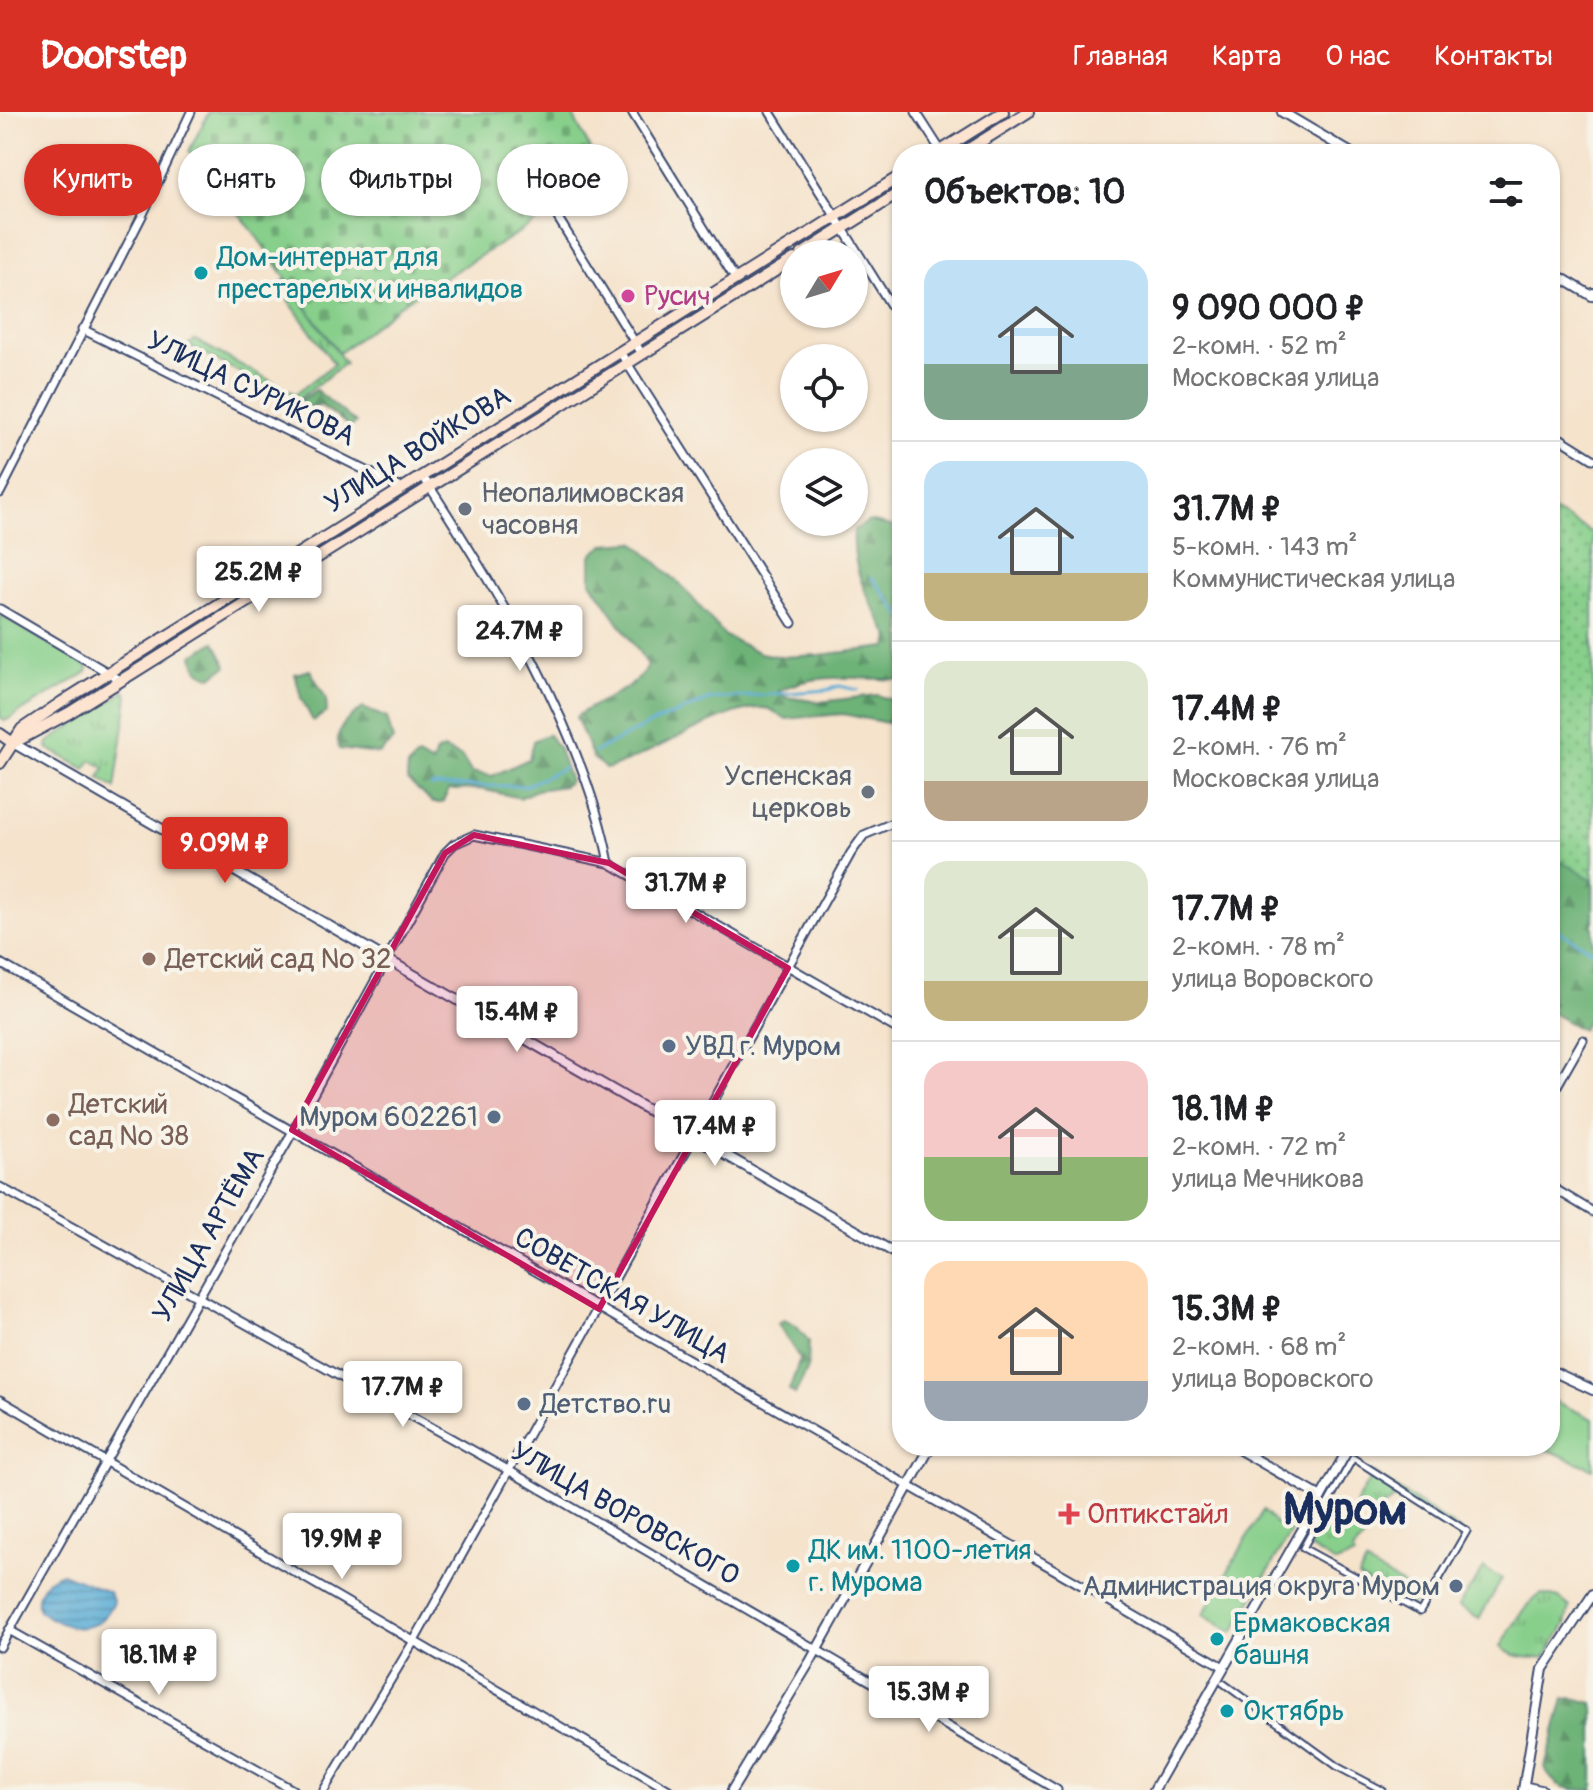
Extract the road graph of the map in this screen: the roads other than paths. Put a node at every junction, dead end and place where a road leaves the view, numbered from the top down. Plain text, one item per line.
1 (191, 112) edge
2 (632, 112) edge
3 (770, 112) edge
4 (916, 112) edge
5 (1003, 112) edge
6 (1028, 112) edge
7 (1287, 113) edge
8 (934, 144) edge
9 (951, 144) edge
10 (977, 144) edge
11 (1337, 144) edge
12 (892, 181) edge
13 (892, 197) edge
14 (558, 218) dead end
15 (835, 218) junction
16 (842, 229) junction
17 (824, 240) edge
18 (780, 268) edge
19 (1560, 277) edge
20 (736, 280) junction
21 (1593, 295) edge
22 (892, 307) edge
23 (82, 329) junction
24 (635, 343) junction
25 (620, 352) junction
26 (642, 354) junction
27 (627, 363) junction
28 (1560, 438) edge
29 (1593, 459) edge
30 (422, 475) junction
31 (430, 486) junction
32 (401, 488) junction
33 (0, 493) edge
34 (0, 609) edge
35 (792, 623) dead end
36 (108, 673) junction
37 (122, 681) junction
38 (0, 734) edge
39 (13, 743) junction
40 (0, 763) edge
41 (892, 823) edge
42 (609, 863) junction
43 (386, 960) junction
44 (0, 963) edge
45 (788, 968) junction
46 (892, 1026) edge
47 (1583, 1040) dead end
48 (1560, 1080) edge
49 (292, 1130) junction
50 (695, 1138) junction
51 (0, 1187) edge
52 (1560, 1192) edge
53 (1593, 1212) edge
54 (892, 1251) edge
55 (199, 1297) junction
56 (599, 1309) junction
57 (1560, 1375) edge
58 (1593, 1390) edge
59 (0, 1400) edge
60 (925, 1456) edge
61 (1250, 1456) edge
62 (1344, 1456) edge
63 (106, 1461) junction
64 (508, 1470) junction
65 (908, 1487) junction
66 (1321, 1497) junction
67 (1307, 1550) junction
68 (1323, 1566) dead end
69 (1593, 1594) edge
70 (9, 1630) junction
71 (414, 1641) junction
72 (0, 1647) edge
73 (816, 1651) junction
74 (1222, 1666) junction
75 (1223, 1683) dead end
76 (1524, 1788) edge
77 (293, 1790) edge
78 (324, 1790) edge
79 (669, 1790) edge
80 (732, 1790) edge
81 (1057, 1790) edge
82 (1154, 1790) edge
83 (1382, 1790) edge
84 (1543, 1790) edge

1 - 23 street
2 - 20 street
3 - 15 street
4 - 8 street
5 - 9 main road
6 - 10 main road
7 - 11 street
12 - 15 main road, УЛИЦА ВОЙКОВА
13 - 16 main road
14 - 24 street
15 - 16 street
15 - 20 main road, УЛИЦА ВОЙКОВА
16 - 17 main road
16 - 22 street
18 - 26 main road, УЛИЦА ВОЙКОВА
19 - 21 street
20 - 24 main road, УЛИЦА ВОЙКОВА
23 - 32 street, УЛИЦА СУРИКОВА
23 - 33 street
24 - 25 main road, УЛИЦА ВОЙКОВА
24 - 26 street
25 - 27 street
25 - 30 main road, УЛИЦА ВОЙКОВА
26 - 27 main road, УЛИЦА ВОЙКОВА
27 - 31 main road, УЛИЦА ВОЙКОВА
27 - 35 street
28 - 29 street
30 - 31 street
30 - 32 main road, УЛИЦА ВОЙКОВА
31 - 37 main road, УЛИЦА ВОЙКОВА
31 - 42 street
32 - 36 main road, УЛИЦА ВОЙКОВА
34 - 36 street
36 - 37 street
36 - 39 main road, УЛИЦА ВОЙКОВА
37 - 39 main road, УЛИЦА ВОЙКОВА
38 - 39 main road
39 - 40 main road
39 - 43 street
41 - 45 street
42 - 43 street, УЛИЦА АРТЁМА
42 - 45 street
43 - 49 street, УЛИЦА АРТЁМА
43 - 50 street
44 - 49 street, СОВЕТСКАЯ УЛИЦА
45 - 46 street
45 - 50 street
47 - 48 street
49 - 55 street, УЛИЦА АРТЁМА
49 - 56 street, СОВЕТСКАЯ УЛИЦА
50 - 54 street
50 - 56 street
51 - 55 street, УЛИЦА ВОРОВСКОГО
52 - 53 street
55 - 63 street, УЛИЦА АРТЁМА
55 - 64 street, УЛИЦА ВОРОВСКОГО
56 - 64 street
56 - 65 street, СОВЕТСКАЯ УЛИЦА
57 - 58 street
59 - 63 street
60 - 65 street
61 - 66 street
62 - 66 street
63 - 70 street, УЛИЦА АРТЁМА
63 - 71 street
64 - 71 street
64 - 73 street, УЛИЦА ВОРОВСКОГО
65 - 73 street
65 - 74 street, СОВЕТСКАЯ УЛИЦА
66 - 74 street
67 - 67 street
67 - 68 street
69 - 76 street
70 - 72 street, УЛИЦА АРТЁМА
70 - 77 street
71 - 78 street
71 - 79 street
73 - 80 street
73 - 81 street, УЛИЦА ВОРОВСКОГО
74 - 82 street
75 - 83 street
76 - 84 street

